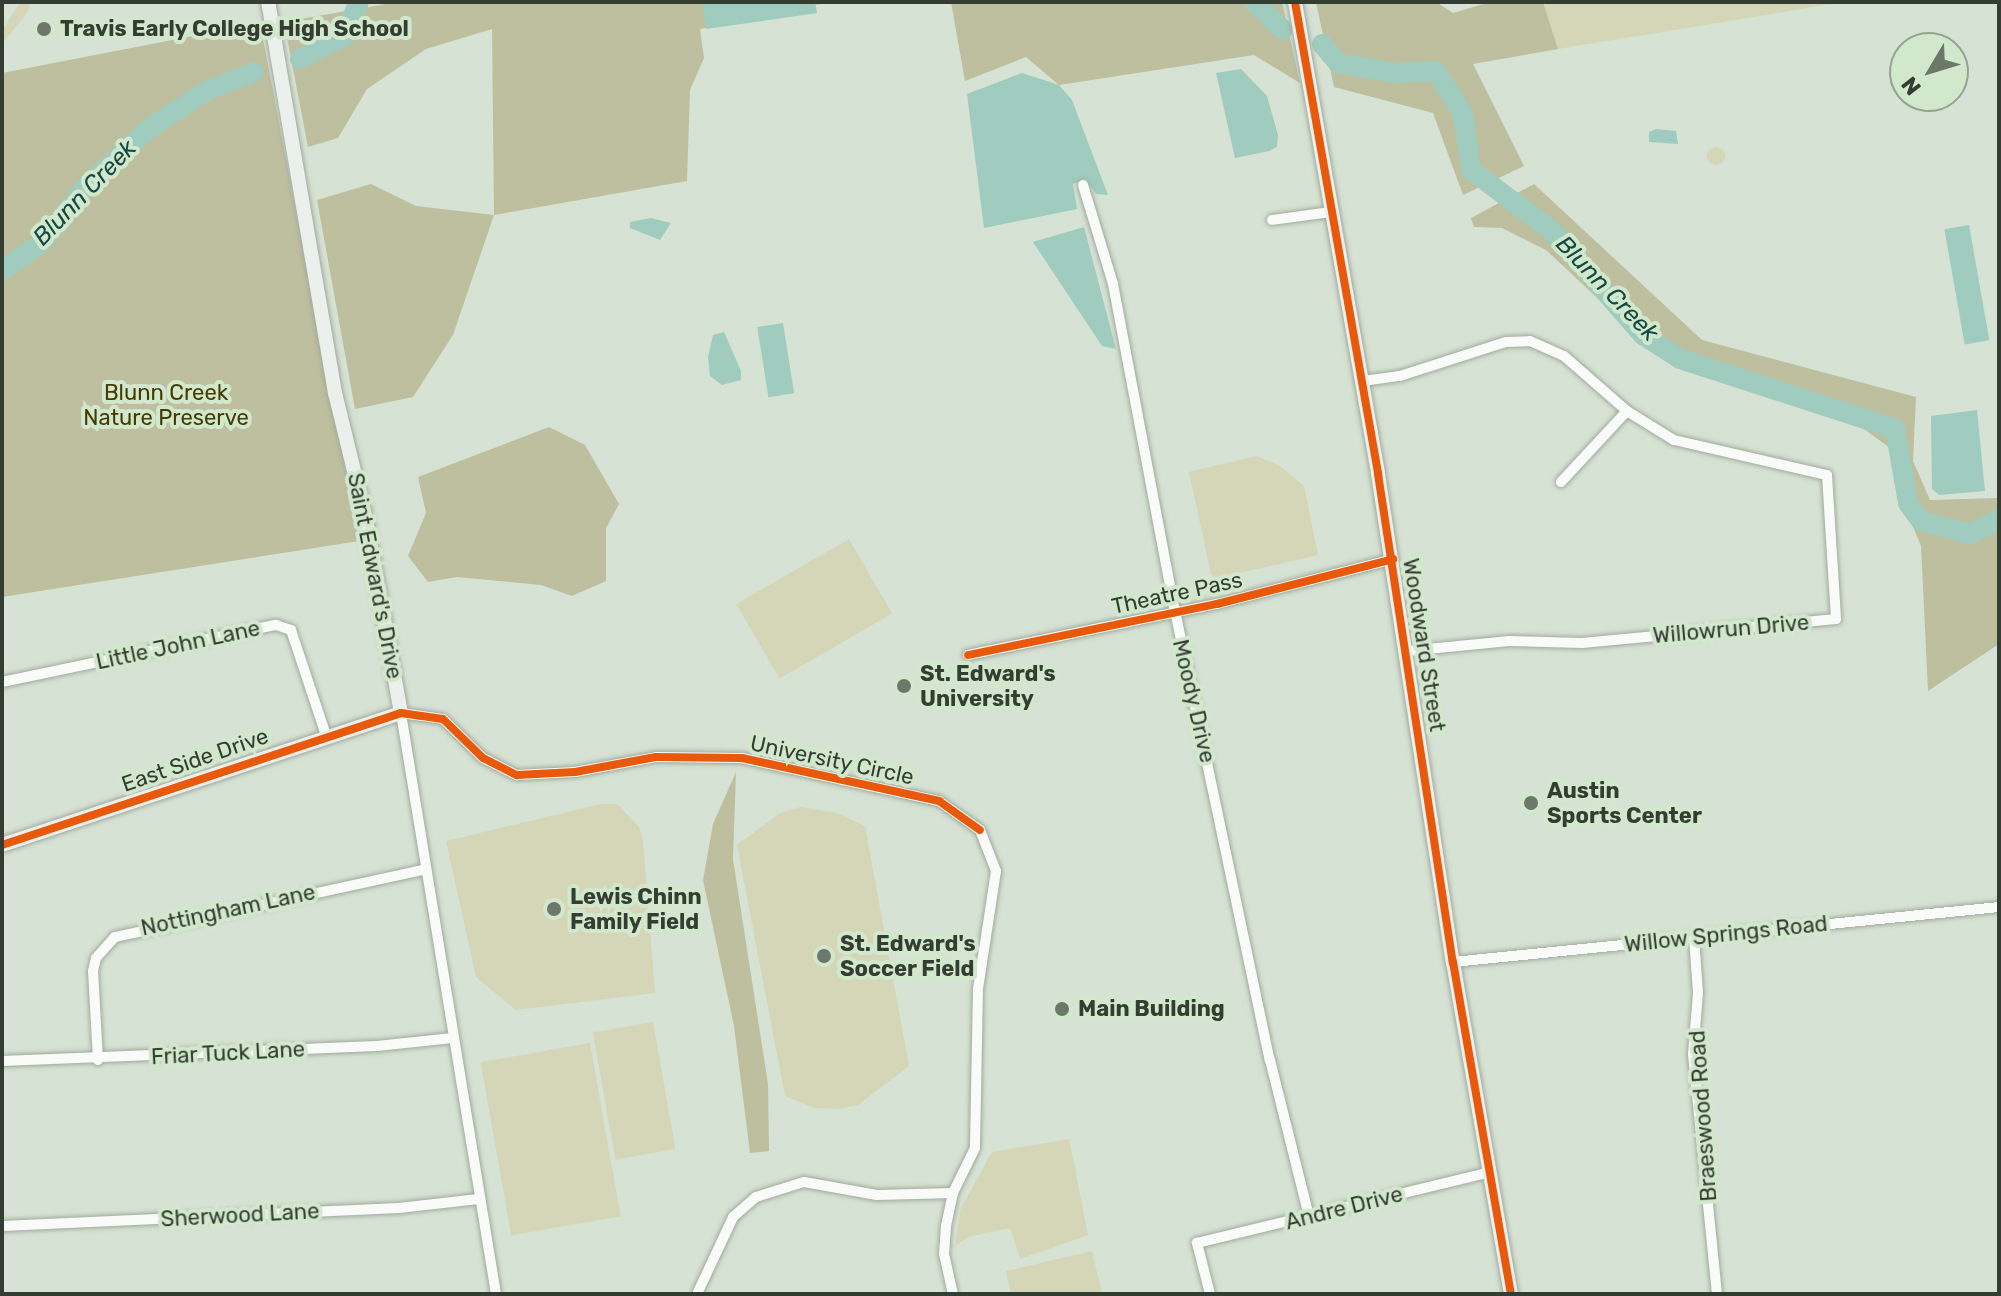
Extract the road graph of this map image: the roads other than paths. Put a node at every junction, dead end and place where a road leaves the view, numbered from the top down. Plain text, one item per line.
1 (268, 2) edge
2 (1295, 2) edge
3 (1083, 185) dead end
4 (1331, 212) junction
5 (1272, 220) dead end
6 (1363, 381) junction
7 (1627, 411) junction
8 (1561, 482) dead end
9 (1393, 559) junction
10 (1175, 611) junction
11 (1407, 651) junction
12 (968, 655) dead end
13 (2, 682) edge
14 (401, 713) junction
15 (326, 735) junction
16 (2, 845) edge
17 (423, 870) junction
18 (1999, 907) edge
19 (1694, 938) junction
20 (1453, 962) junction
21 (453, 1038) junction
22 (98, 1060) junction
23 (2, 1061) edge
24 (1490, 1172) junction
25 (953, 1193) junction
26 (478, 1199) junction
27 (1309, 1216) junction
28 (2, 1226) edge
29 (496, 1294) edge
30 (697, 1294) edge
31 (953, 1294) edge
32 (1210, 1294) edge
33 (1511, 1294) edge
34 (1717, 1294) edge

1 - 14 street, Saint Edward's Drive
2 - 4 street, Woodward Street
3 - 10 street, Moody Drive
4 - 5 street
4 - 6 street, Woodward Street
6 - 7 street, Willowrun Drive
6 - 9 street, Woodward Street
7 - 8 street
7 - 11 street, Willowrun Drive
9 - 10 street, Theatre Pass
9 - 11 street, Woodward Street
10 - 12 street, Theatre Pass
10 - 27 street, Moody Drive
11 - 20 street, Woodward Street
13 - 15 street, Little John Lane
14 - 15 street, East Side Drive
14 - 17 street, Saint Edward's Drive
14 - 25 street, University Circle
15 - 16 street, East Side Drive
17 - 21 street, Saint Edward's Drive
17 - 22 street, Nottingham Lane
18 - 19 street, Willow Springs Road
19 - 20 street, Willow Springs Road
19 - 34 street, Braeswood Road
20 - 24 street, Woodward Street
21 - 22 street, Friar Tuck Lane
21 - 26 street, Saint Edward's Drive
22 - 23 street, Friar Tuck Lane
24 - 27 street, Andre Drive
24 - 33 street, Woodward Street
25 - 30 street
25 - 31 street, University Circle
26 - 28 street, Sherwood Lane
26 - 29 street, Saint Edward's Drive
27 - 32 street, Andre Drive

